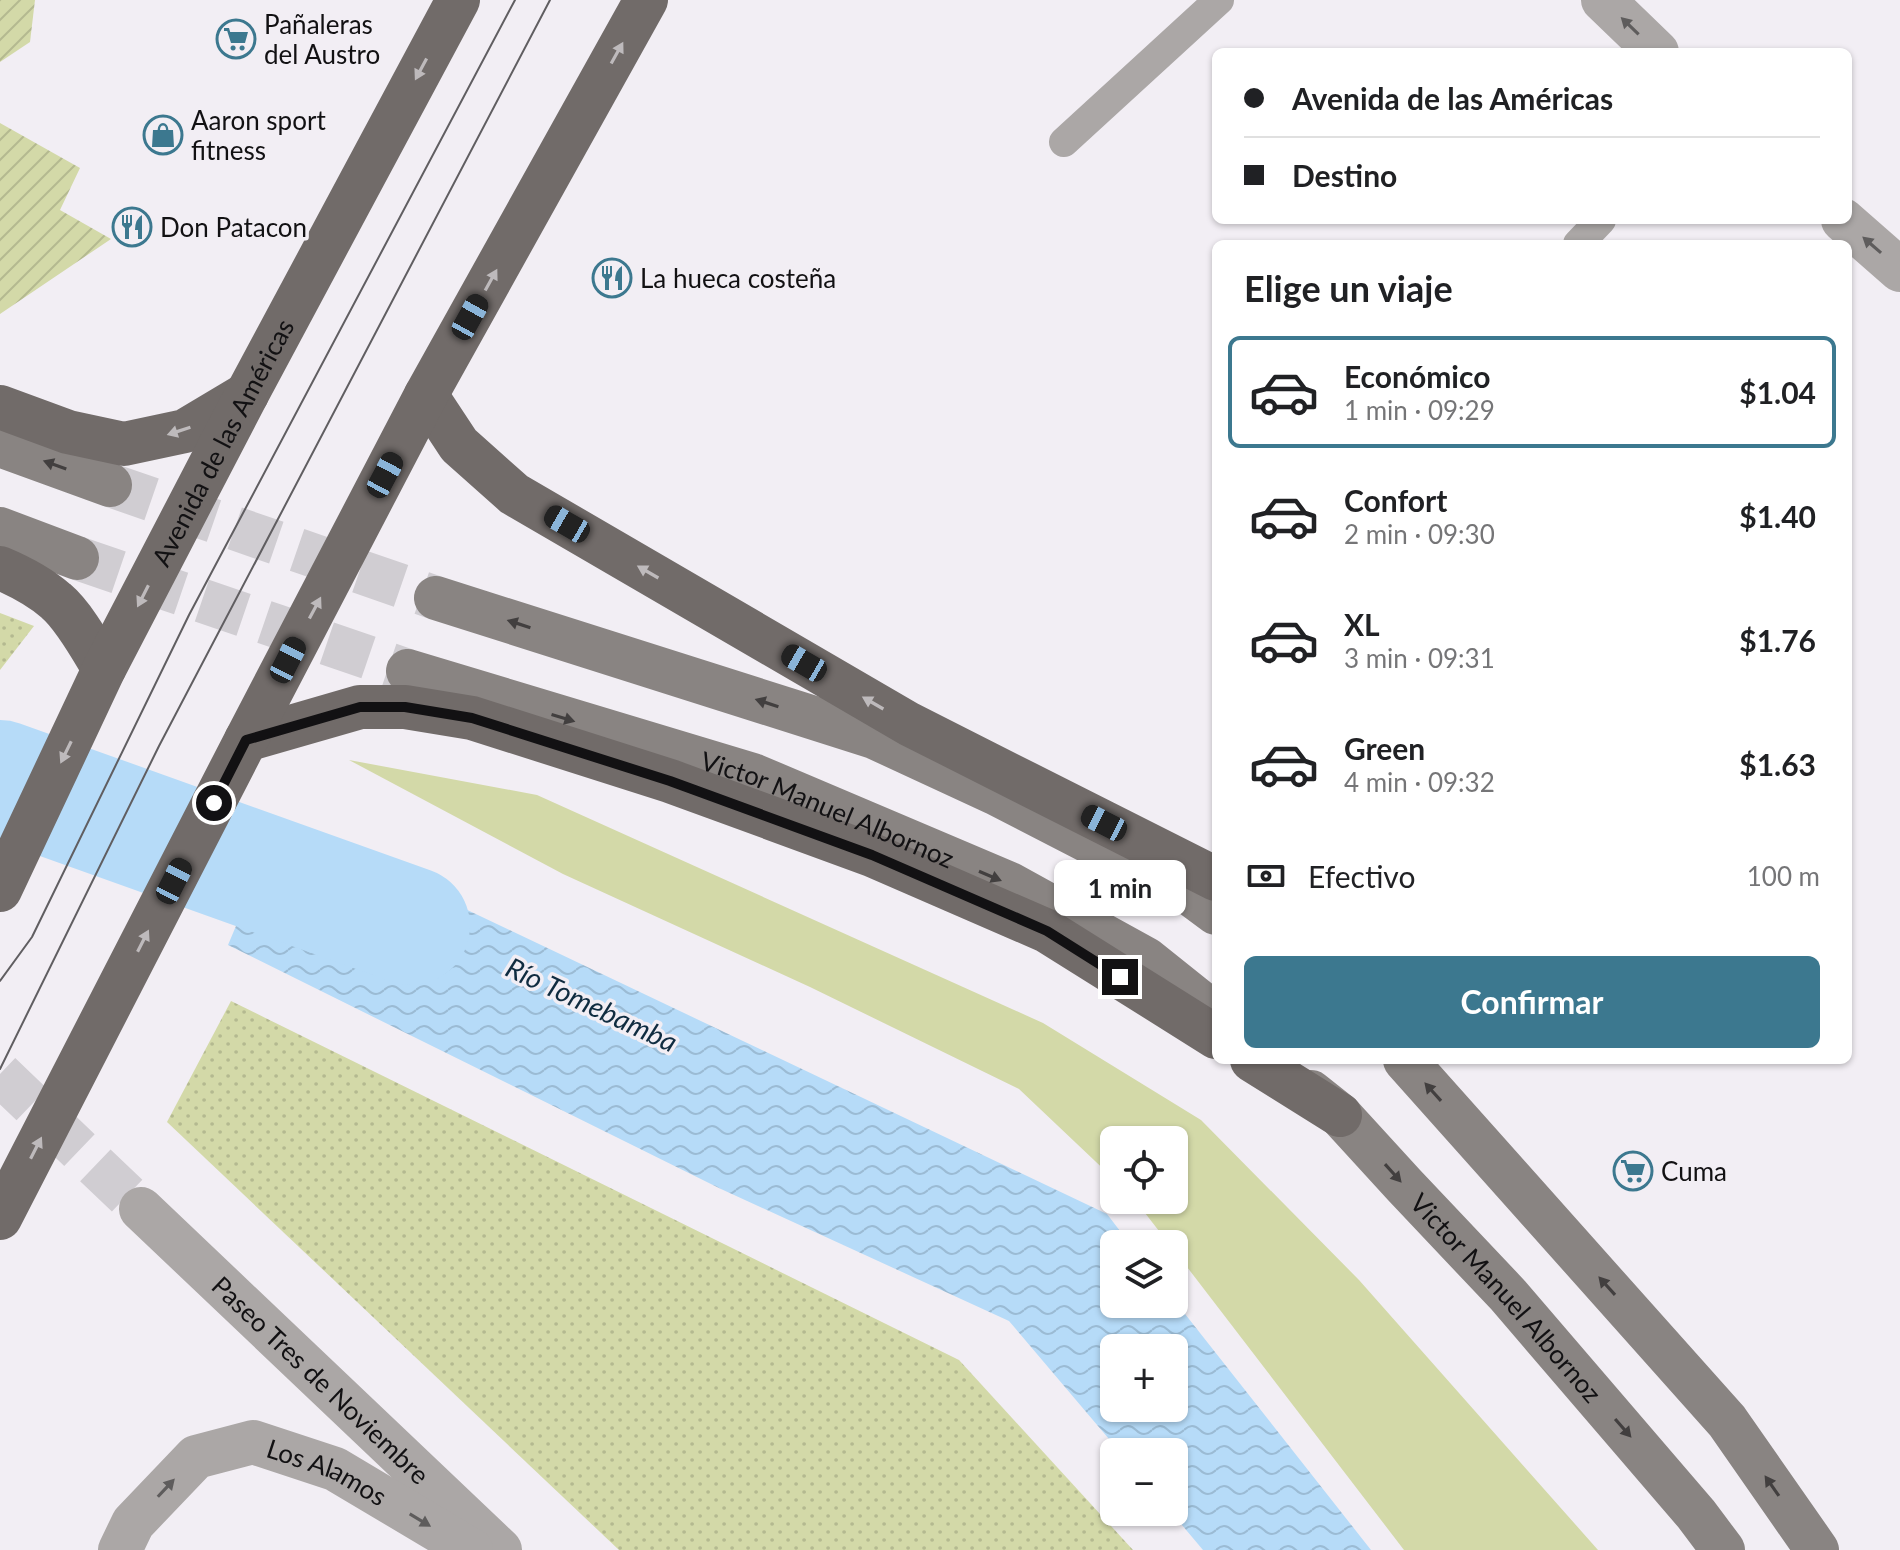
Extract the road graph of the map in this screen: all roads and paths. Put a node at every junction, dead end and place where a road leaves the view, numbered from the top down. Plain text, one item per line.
1 (458, 0) edge
2 (646, 0) edge
3 (1219, 0) edge
4 (1603, 0) edge
5 (1653, 48) edge
6 (1064, 142) dead end
7 (1597, 224) edge
8 (1848, 224) edge
9 (1582, 240) edge
10 (1900, 270) edge
11 (247, 394) junction
12 (426, 395) junction
13 (0, 407) edge
14 (0, 445) edge
15 (110, 485) tunnel mouth
16 (0, 529) edge
17 (77, 558) tunnel mouth
18 (0, 568) edge
19 (436, 598) tunnel mouth
20 (408, 671) tunnel mouth
21 (102, 676) junction
22 (243, 746) junction
23 (1212, 877) edge
24 (0, 890) edge
25 (1212, 910) edge
26 (1212, 1012) edge
27 (1212, 1034) edge
28 (1258, 1064) edge
29 (1277, 1064) edge
30 (1409, 1064) edge
31 (1340, 1115) junction
32 (141, 1209) tunnel mouth
33 (0, 1218) edge
34 (120, 1550) edge
35 (471, 1550) edge
36 (500, 1550) edge
37 (1723, 1550) edge
38 (1817, 1550) edge

1 -> 11 main road, Avenida de las Américas
12 -> 2 main road
3 - 6 lane
5 -> 4 street
7 - 9 lane
10 -> 8 street
11 -> 13 main road
11 -> 21 main road, Avenida de las Américas
22 -> 12 main road
23 -> 12 main road
15 -> 14 main road
16 - 17 main road
18 - 21 main road
25 -> 19 main road
20 -> 26 main road, Victor Manuel Albornoz
21 -> 24 main road, Avenida de las Américas
22 - 27 main road
33 -> 22 main road
28 - 31 main road
29 - 31 main road, Victor Manuel Albornoz
38 -> 30 main road
31 -> 37 main road, Victor Manuel Albornoz
32 - 36 street, Paseo Tres de Noviembre
34 -> 35 street, Los Alamos

